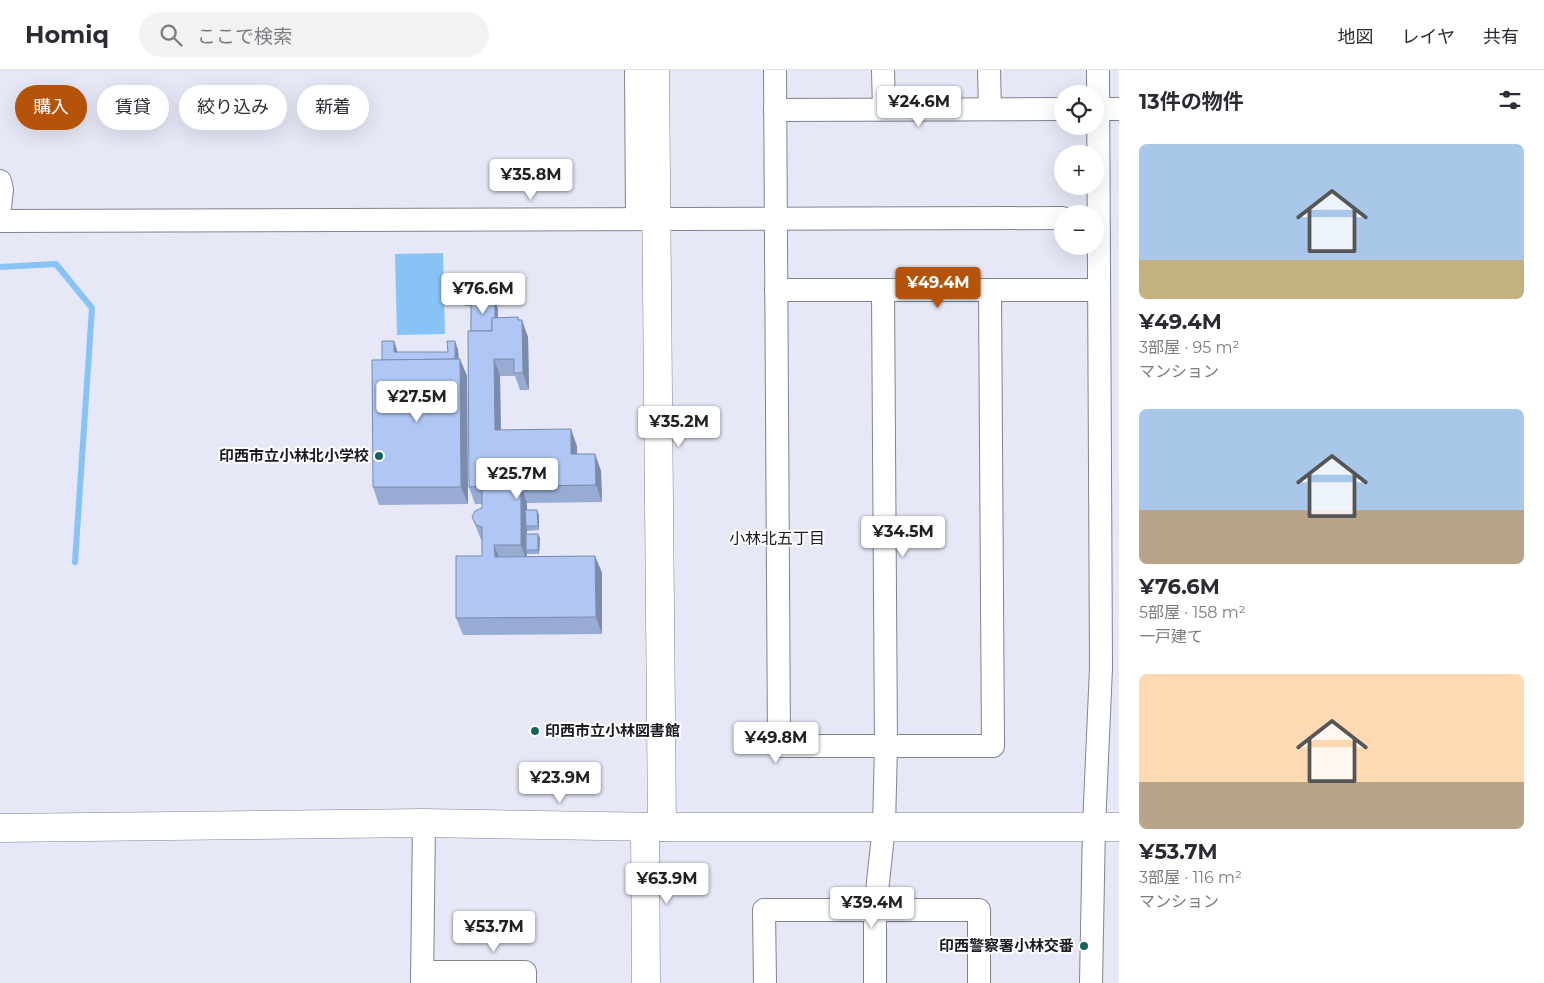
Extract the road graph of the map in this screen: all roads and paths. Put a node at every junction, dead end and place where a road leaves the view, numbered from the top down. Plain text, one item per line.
1 (636, 70) edge
2 (654, 70) edge
3 (775, 70) edge
4 (883, 70) edge
5 (989, 70) edge
6 (1098, 70) edge
7 (1100, 85) edge
8 (990, 109) junction
9 (1054, 109) edge
10 (775, 110) junction
11 (884, 110) junction
12 (1104, 135) edge
13 (0, 181) edge
14 (1104, 205) edge
15 (0, 207) edge
16 (1054, 218) edge
17 (646, 219) junction
18 (776, 219) junction
19 (0, 221) edge
20 (1101, 255) edge
21 (776, 290) junction
22 (883, 290) junction
23 (990, 290) junction
24 (1099, 290) junction
25 (1110, 668) edge
26 (886, 746) junction
27 (424, 823) junction
28 (884, 826) junction
29 (653, 827) junction
30 (1107, 827) edge
31 (0, 828) edge
32 (875, 910) junction
33 (422, 978) edge
34 (525, 983) edge
35 (646, 983) edge
36 (765, 983) edge
37 (875, 983) edge
38 (979, 983) edge
39 (1091, 983) edge

1 - 17 street
2 - 17 street
3 - 10 street
4 - 11 street
5 - 8 street
6 - 7 street
8 - 9 street
8 - 11 street
10 - 11 street
10 - 18 street
12 - 14 street
13 - 15 street
16 - 18 street
17 - 18 street
17 - 19 street
17 - 29 street
18 - 21 street
20 - 24 street
21 - 22 street
21 - 26 street
22 - 23 street
22 - 26 street
23 - 24 street
23 - 26 street
24 - 25 street
25 - 30 street
26 - 28 street
27 - 29 street
27 - 31 street
27 - 33 street
28 - 29 street
28 - 30 street
28 - 32 street
29 - 35 street
30 - 39 street
32 - 36 street
32 - 37 street
32 - 38 street
33 - 34 street

